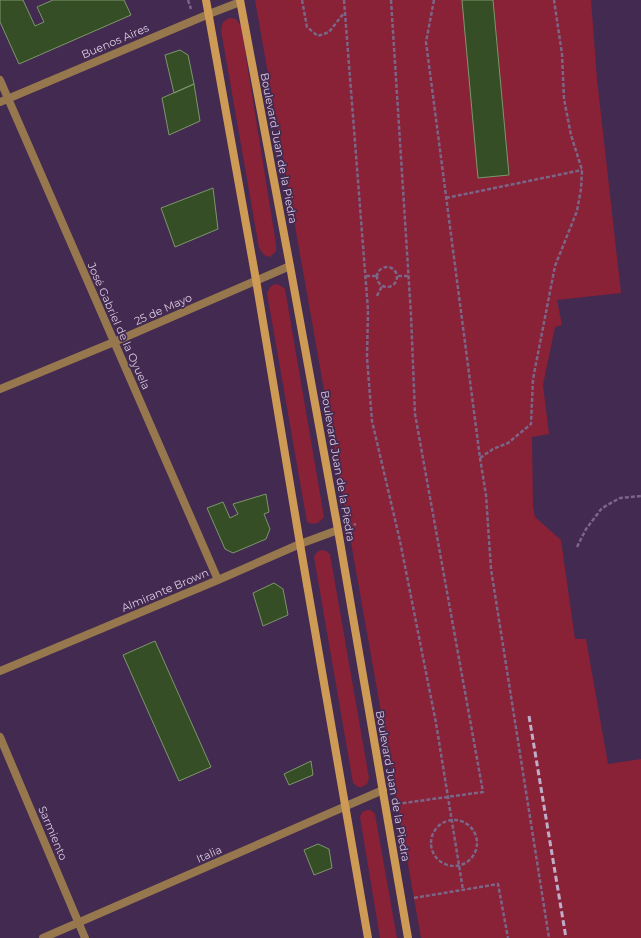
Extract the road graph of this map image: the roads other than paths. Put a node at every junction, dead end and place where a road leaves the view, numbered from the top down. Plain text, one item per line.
1 (206, 0) edge
2 (240, 1) edge
3 (209, 14) junction
4 (0, 80) edge
5 (4, 101) edge
6 (290, 266) junction
7 (256, 280) junction
8 (114, 342) junction
9 (0, 389) edge
10 (338, 530) junction
11 (300, 544) junction
12 (218, 580) junction
13 (0, 671) edge
14 (0, 737) edge
15 (383, 790) junction
16 (345, 807) junction
17 (79, 923) junction
18 (43, 938) edge
19 (86, 938) edge
20 (368, 938) edge
21 (408, 938) edge

1 - 3 main road
2 - 3 street, Buenos Aires
2 - 6 main road, Boulevard Juan de la Piedra
3 - 5 street, Buenos Aires
3 - 7 main road
4 - 5 street, José Gabriel de la Oyuela
5 - 8 street, José Gabriel de la Oyuela
6 - 7 street, 25 de Mayo
6 - 10 main road, Boulevard Juan de la Piedra
7 - 8 street, 25 de Mayo
7 - 11 main road
8 - 9 street, 25 de Mayo
8 - 12 street, José Gabriel de la Oyuela
10 - 11 street, Almirante Brown
10 - 15 main road, Boulevard Juan de la Piedra
11 - 12 street, Almirante Brown
11 - 16 main road
12 - 13 street, Almirante Brown
14 - 17 street, Sarmiento
15 - 16 street, Italia
15 - 21 main road, Boulevard Juan de la Piedra
16 - 17 street, Italia
16 - 20 main road
17 - 18 street, Italia
17 - 19 street, Sarmiento

